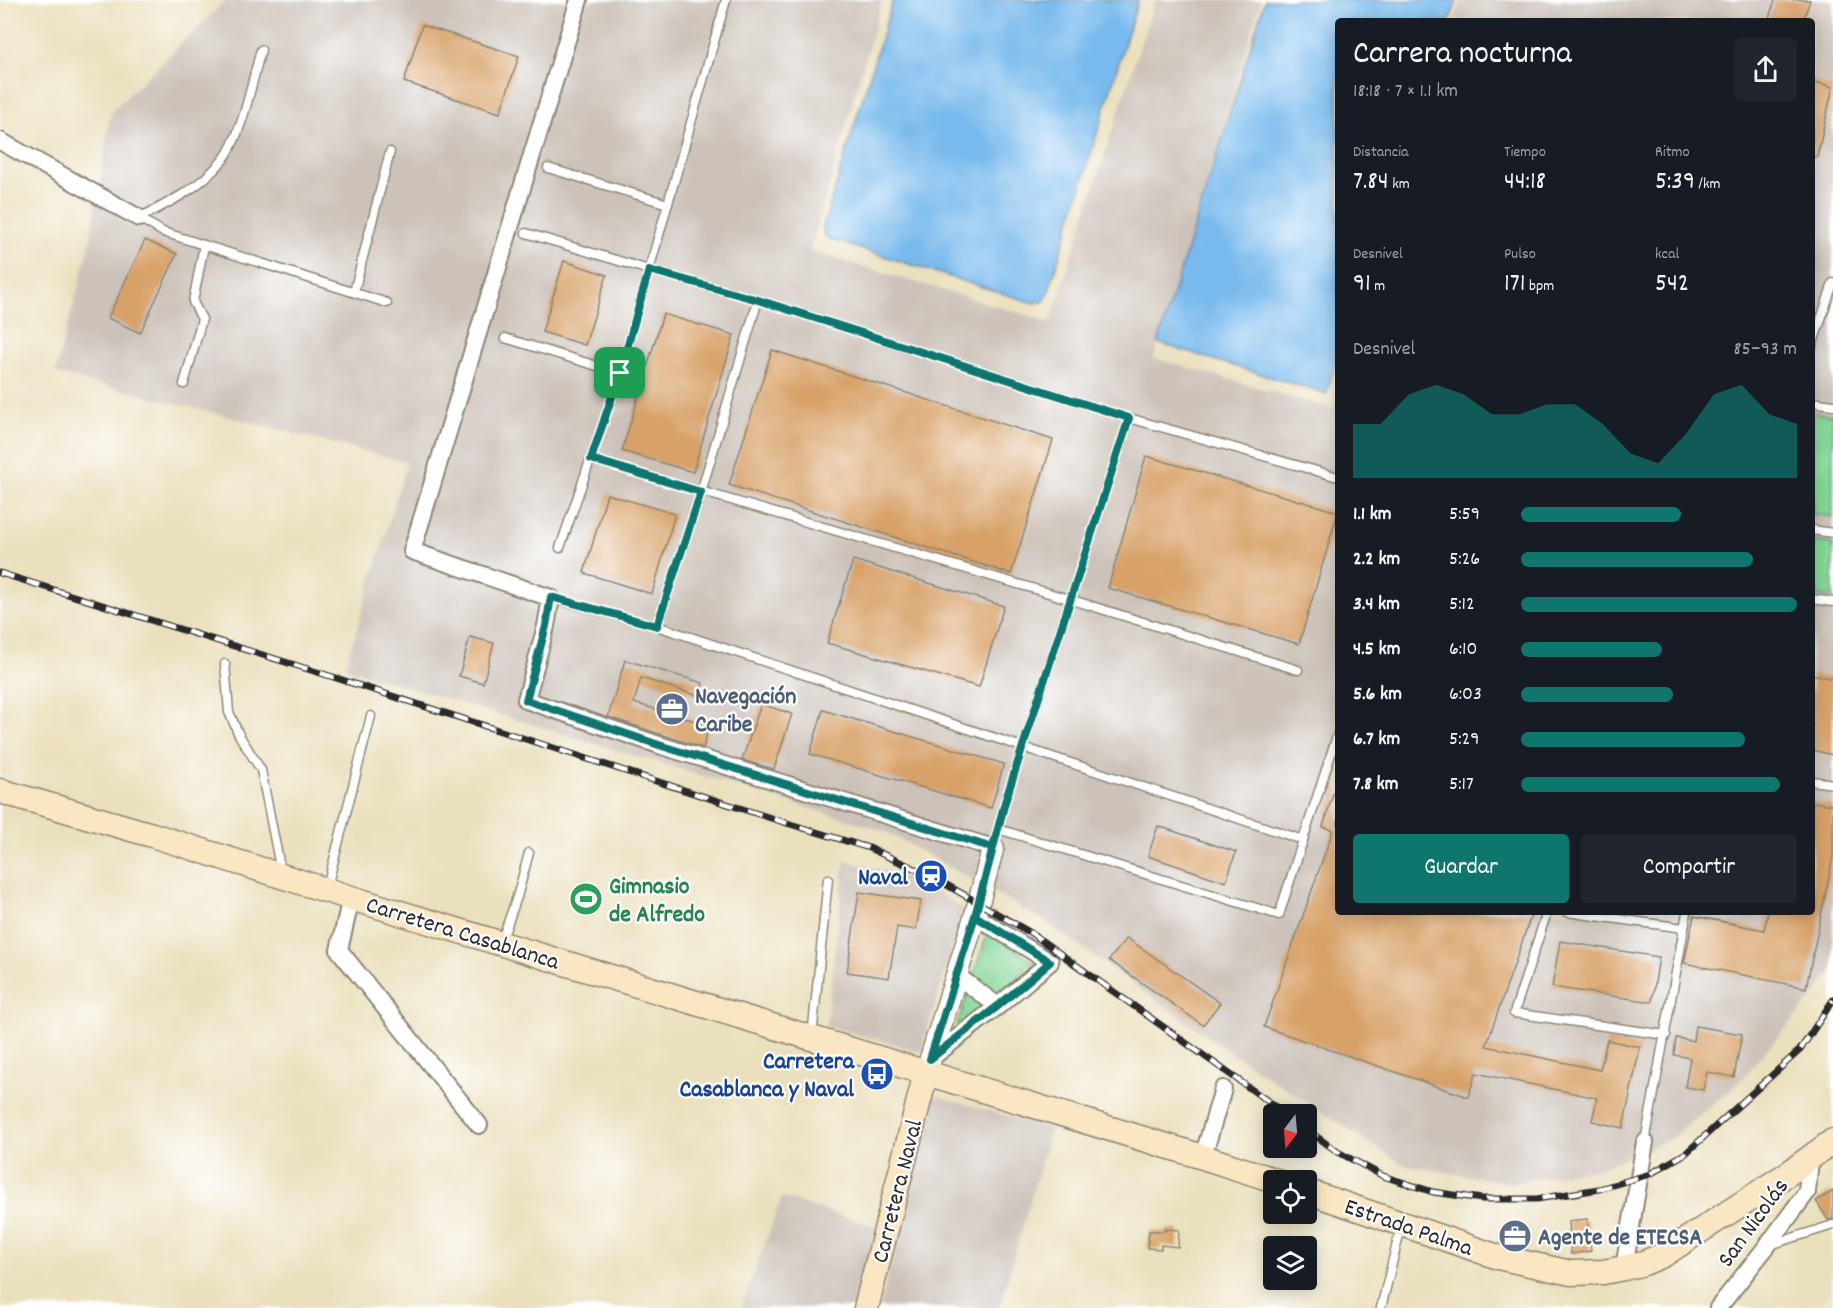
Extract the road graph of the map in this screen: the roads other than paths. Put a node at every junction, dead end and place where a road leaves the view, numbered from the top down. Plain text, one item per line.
1 (579, 0) edge
2 (726, 0) edge
3 (261, 50) dead end
4 (0, 141) edge
5 (390, 152) dead end
6 (548, 168) dead end
7 (668, 204) junction
8 (139, 218) junction
9 (526, 234) dead end
10 (204, 245) junction
11 (649, 270) junction
12 (1833, 283) edge
13 (354, 292) junction
14 (758, 300) junction
15 (387, 303) dead end
16 (1815, 337) edge
17 (505, 338) dead end
18 (620, 373) junction
19 (184, 384) dead end
20 (1815, 402) edge
21 (1833, 405) edge
22 (1129, 418) junction
23 (591, 459) junction
24 (1335, 476) edge
25 (701, 492) junction
26 (1815, 530) edge
27 (1833, 533) edge
28 (560, 548) dead end
29 (551, 597) junction
30 (1069, 599) junction
31 (1815, 599) edge
32 (1833, 602) edge
33 (657, 626) junction
34 (225, 664) dead end
35 (1298, 669) dead end
36 (370, 716) dead end
37 (1335, 742) edge
38 (1023, 747) junction
39 (1815, 782) edge
40 (1833, 784) edge
41 (0, 791) edge
42 (995, 838) junction
43 (1303, 840) junction
44 (529, 853) dead end
45 (282, 876) junction
46 (828, 879) dead end
47 (326, 891) junction
48 (351, 898) junction
49 (1546, 915) edge
50 (1588, 915) edge
51 (1686, 915) edge
52 (975, 916) junction
53 (1684, 928) junction
54 (501, 943) junction
55 (956, 975) junction
56 (998, 1006) junction
57 (1666, 1035) junction
58 (812, 1038) junction
59 (928, 1066) junction
60 (1222, 1089) dead end
61 (479, 1125) dead end
62 (1833, 1141) edge
63 (1645, 1142) joint
64 (1203, 1157) junction
65 (1810, 1158) junction
66 (1263, 1176) edge
67 (1317, 1195) edge
68 (1402, 1223) junction
69 (1833, 1225) edge
70 (1767, 1246) junction
71 (1624, 1268) junction
72 (866, 1308) edge
73 (1381, 1308) edge
74 (1718, 1308) edge

1 - 29 street
2 - 7 lane
3 - 8 lane
4 - 8 street
5 - 13 lane
6 - 7 lane
7 - 11 lane
8 - 10 lane
9 - 11 lane
10 - 13 lane
10 - 19 lane
11 - 14 lane
11 - 18 lane
12 - 16 lane
13 - 15 lane
14 - 22 lane
14 - 25 lane
17 - 18 lane
18 - 23 lane
20 - 21 lane
22 - 24 lane
22 - 30 lane
23 - 25 lane
23 - 28 lane
25 - 30 lane
25 - 33 lane
26 - 27 lane
29 - 33 lane
29 - 42 street
30 - 35 lane
30 - 38 lane
31 - 32 lane
33 - 38 lane
34 - 45 lane
36 - 47 lane
37 - 43 lane
38 - 42 lane
38 - 43 lane
39 - 40 lane
41 - 45 main road, Carretera Casablanca
42 - 43 lane
42 - 52 street
44 - 54 lane
45 - 47 main road, Carretera Casablanca
46 - 58 lane
47 - 48 main road, Carretera Casablanca
48 - 54 main road, Carretera Casablanca
48 - 61 street
49 - 57 lane
50 - 53 lane
51 - 53 lane
52 - 55 street
52 - 56 street
53 - 57 lane
54 - 58 main road, Carretera Casablanca
55 - 56 street
55 - 59 street
56 - 59 street
57 - 63 lane
58 - 59 main road, Carretera Casablanca
59 - 64 main road
59 - 72 main road, Carretera Naval
60 - 64 street
62 - 65 main road, Estrada Palma
63 - 71 street
64 - 66 main road
65 - 70 street, San Nicolás
65 - 71 main road, Estrada Palma
67 - 68 main road, Estrada Palma
68 - 71 main road, Estrada Palma
68 - 73 lane
69 - 70 lane
70 - 74 street, San Nicolás

